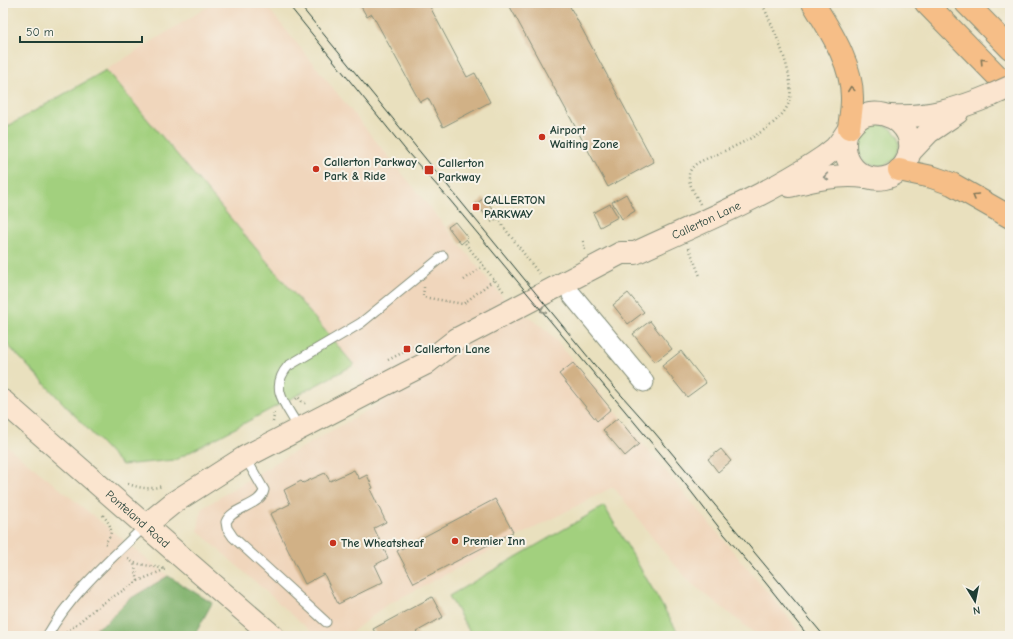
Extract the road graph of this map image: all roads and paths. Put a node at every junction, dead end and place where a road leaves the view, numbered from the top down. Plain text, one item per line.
1 (762, 3) edge
2 (813, 3) edge
3 (926, 3) edge
4 (966, 3) edge
5 (1010, 48) edge
6 (997, 93) edge
7 (891, 116) junction
8 (848, 131) junction
9 (904, 161) junction
10 (864, 177) junction
11 (755, 198) junction
12 (1010, 217) edge
13 (708, 219) junction
14 (491, 222) dead end
15 (682, 232) junction
16 (468, 241) dead end
17 (628, 253) junction
18 (443, 256) dead end
19 (484, 265) junction
20 (419, 275) junction
21 (700, 276) dead end
22 (495, 279) junction
23 (543, 279) dead end
24 (464, 280) dead end
25 (572, 295) junction
26 (508, 297) dead end
27 (425, 364) junction
28 (644, 382) dead end
29 (3, 401) edge
30 (299, 428) junction
31 (245, 457) junction
32 (166, 485) dead end
33 (134, 486) dead end
34 (104, 517) dead end
35 (146, 525) junction
36 (105, 543) dead end
37 (138, 581) junction
38 (326, 622) dead end
39 (47, 636) edge
40 (65, 636) edge
41 (273, 636) edge

1 - 13 path
8 -> 2 highway
6 -> 3 highway
4 - 5 highway
6 - 7 street
6 - 9 street
7 - 8 street
7 - 9 street
8 - 10 street
8 - 11 street, Callerton Lane
9 - 10 street
12 -> 9 highway
10 -> 11 street, Callerton Lane
11 - 13 street, Callerton Lane
13 - 15 street, Callerton Lane
14 - 23 path
15 - 17 street, Callerton Lane
15 - 21 path
16 - 19 path
17 - 25 street, Callerton Lane
17 - 27 street, Callerton Lane
18 - 20 lane
19 - 22 path
19 - 24 path
20 - 22 path
20 - 30 lane
22 - 26 path
25 -> 27 street, Callerton Lane
25 - 28 street
27 - 30 street, Callerton Lane
29 - 35 street, Ponteland Road
30 - 31 street, Callerton Lane
31 - 35 street, Callerton Lane
31 - 38 lane
32 - 33 path
34 - 36 path
35 - 39 lane
35 - 41 street, Ponteland Road
37 - 37 path
37 - 40 path

